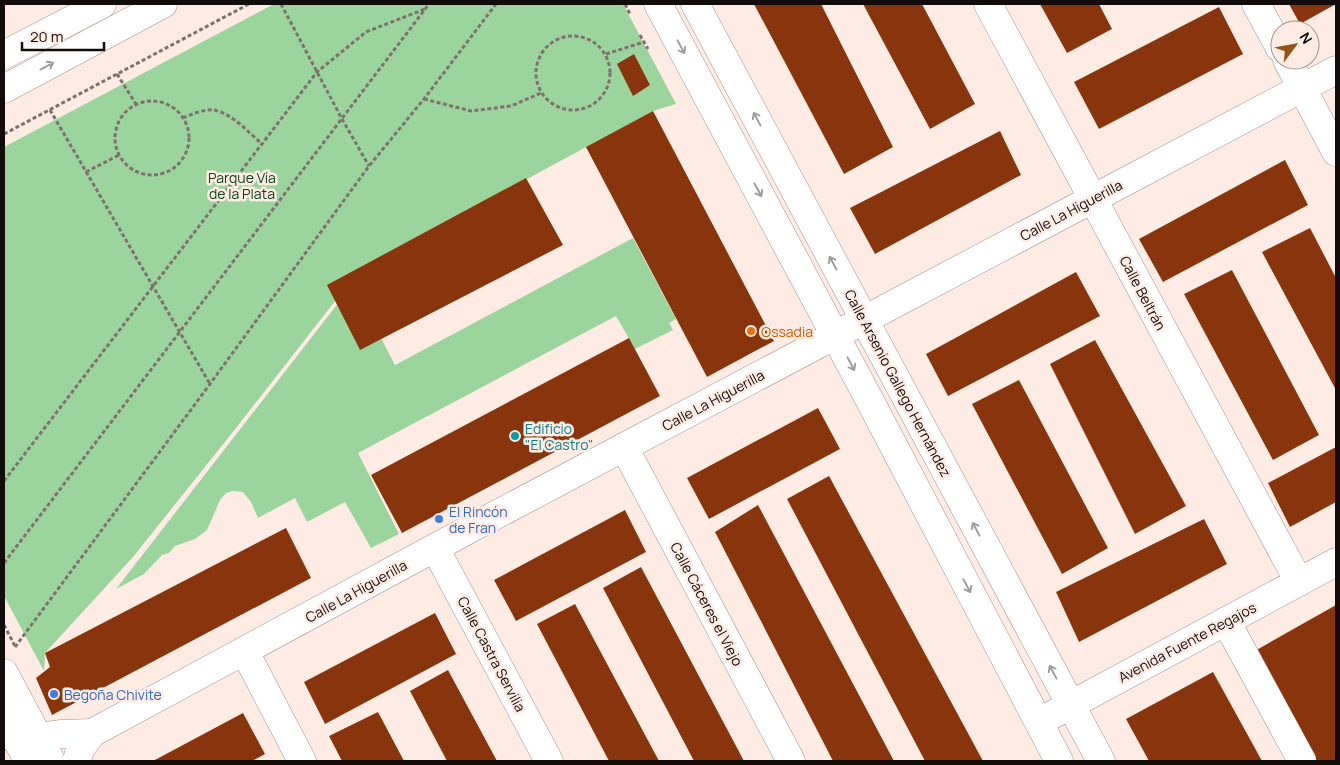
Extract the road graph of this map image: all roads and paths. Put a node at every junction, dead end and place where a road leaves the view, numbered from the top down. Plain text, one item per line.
1 (102, 4) edge
2 (163, 4) edge
3 (250, 4) edge
4 (281, 4) edge
5 (429, 4) edge
6 (496, 4) edge
7 (695, 4) edge
8 (988, 4) edge
9 (1256, 4) edge
10 (425, 9) junction
11 (663, 13) edge
12 (1270, 30) edge
13 (606, 54) junction
14 (4, 55) edge
15 (1292, 70) edge
16 (1336, 70) edge
17 (317, 72) junction
18 (117, 74) junction
19 (1302, 88) junction
20 (4, 89) edge
21 (541, 92) junction
22 (424, 99) junction
23 (136, 104) junction
24 (50, 110) junction
25 (183, 118) junction
26 (342, 119) junction
27 (4, 134) edge
28 (262, 144) junction
29 (1336, 152) edge
30 (119, 155) junction
31 (369, 166) junction
32 (86, 172) junction
33 (1092, 199) junction
34 (153, 286) junction
35 (864, 320) junction
36 (180, 331) junction
37 (835, 335) junction
38 (210, 384) junction
39 (624, 447) junction
40 (4, 481) edge
41 (435, 548) junction
42 (1336, 562) edge
43 (4, 563) edge
44 (1299, 582) junction
45 (1226, 621) junction
46 (15, 647) dead end
47 (245, 652) junction
48 (4, 673) edge
49 (1071, 705) junction
50 (12, 708) edge
51 (1039, 722) junction
52 (50, 745) edge
53 (51, 761) edge
54 (55, 761) edge
55 (302, 761) edge
56 (549, 761) edge
57 (791, 761) edge
58 (1059, 761) edge
59 (1101, 761) edge
60 (1302, 761) edge

1 - 14 street
20 -> 2 street
3 - 18 path
4 - 17 path
5 - 10 path
6 - 22 path
35 -> 7 street, Calle Arsenio Gallego Hernández
8 - 33 street, Calle Beltrán
9 - 12 street
10 - 17 path
10 - 26 path
11 - 13 path
11 -> 37 street
13 - 21 path
13 - 21 path
15 - 19 street
16 - 19 street, Calle La Higuerilla
17 - 26 path
17 - 28 path
18 - 23 path
18 - 24 path
19 - 29 street
19 - 33 street, Calle La Higuerilla
21 - 22 path
22 - 31 path
23 - 25 path
23 - 30 path
24 - 27 path
24 - 32 path
25 - 28 path
25 - 30 path
26 - 31 path
26 - 36 path
28 - 34 path
30 - 32 path
31 - 38 path
32 - 34 path
33 - 35 street, Calle La Higuerilla
33 - 44 street, Calle Beltrán
34 - 36 path
34 - 40 path
35 - 37 street, Calle La Higuerilla
49 -> 35 street, Calle Arsenio Gallego Hernández
36 - 38 path
36 - 43 path
37 - 39 street, Calle La Higuerilla
37 -> 51 street
38 - 46 path
39 - 41 street, Calle La Higuerilla
39 - 57 street, Calle Cáceres el Viejo
41 - 47 street, Calle La Higuerilla
41 - 56 street, Calle Castra Servilia
42 - 44 street, Avenida Fuente Regajos
44 - 45 street, Avenida Fuente Regajos
45 - 49 street, Avenida Fuente Regajos
45 - 60 street
47 - 52 street, Calle La Higuerilla
47 - 55 street
48 - 50 street
49 - 51 street, Avenida Fuente Regajos
49 - 59 street, Calle Arsenio Gallego Hernández
50 - 52 street
50 - 52 street
51 - 58 street
52 - 53 street
52 - 54 street, Calle La Higuerilla

